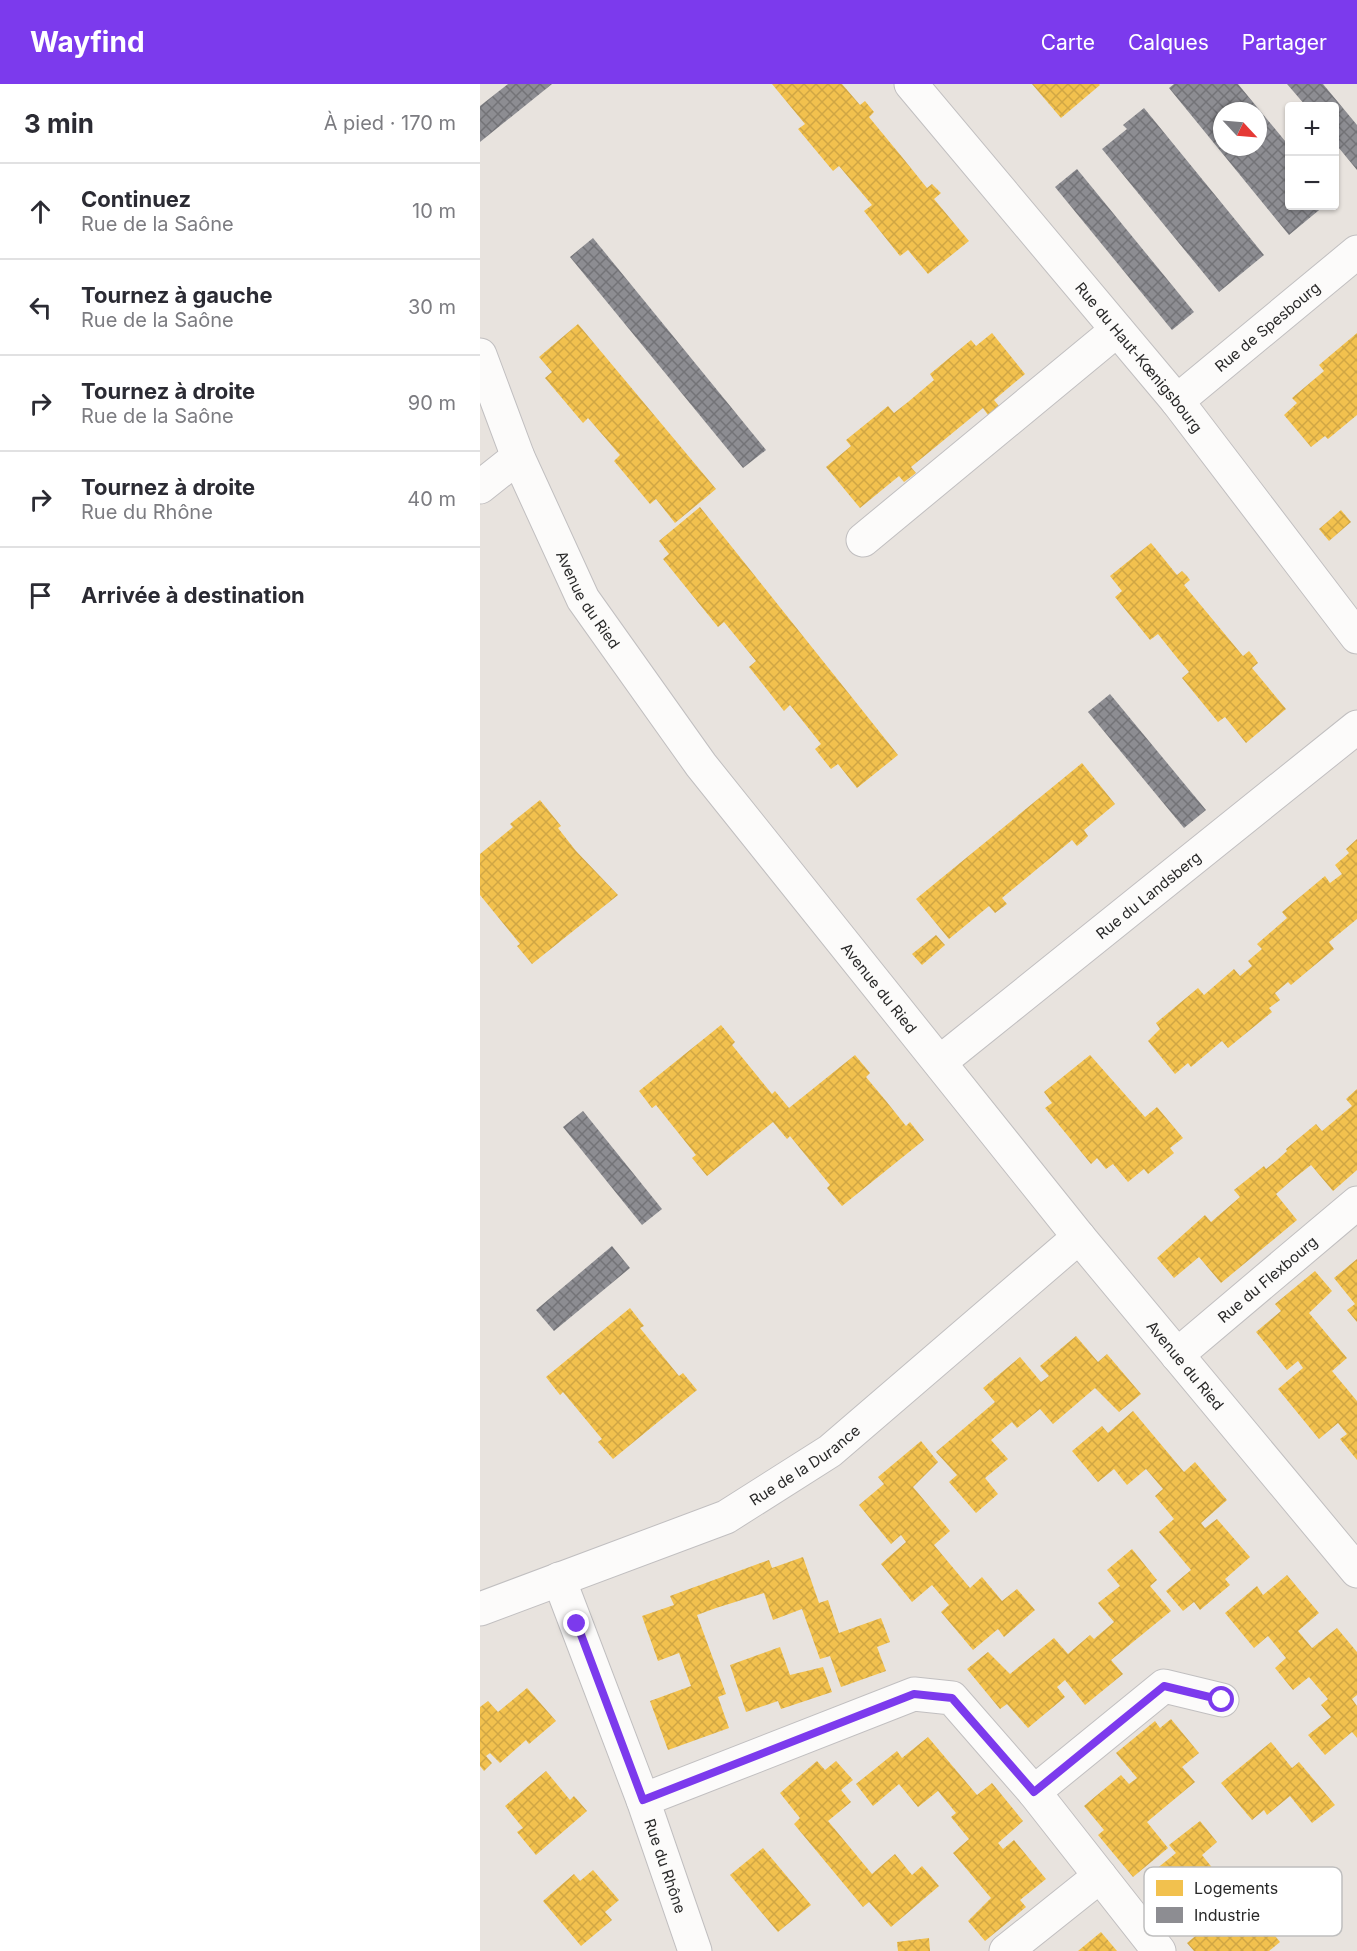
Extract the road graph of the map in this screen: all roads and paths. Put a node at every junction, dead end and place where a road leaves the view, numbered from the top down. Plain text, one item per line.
1 (911, 84) edge
2 (1357, 252) edge
3 (1117, 330) junction
4 (480, 355) edge
5 (1176, 402) junction
6 (518, 457) junction
7 (480, 487) edge
8 (863, 540) dead end
9 (1357, 637) edge
10 (1357, 727) edge
11 (940, 1062) junction
12 (1357, 1203) edge
13 (1078, 1237) junction
14 (1177, 1355) junction
15 (1357, 1571) edge
16 (559, 1579) junction
17 (480, 1609) edge
18 (1222, 1700) dead end
19 (1034, 1792) junction
20 (643, 1800) junction
21 (1100, 1876) junction
22 (1144, 1931) edge
23 (1148, 1936) edge
24 (695, 1951) edge
25 (1006, 1951) edge
26 (1160, 1951) edge

1 - 3 street, Rue du Haut-Kœnigsbourg
2 - 5 street, Rue de Spesbourg
3 - 5 street, Rue du Haut-Kœnigsbourg
3 - 8 street
4 - 6 street, Avenue du Ried
5 - 9 street, Rue du Haut-Kœnigsbourg
6 - 7 street
6 - 11 street, Avenue du Ried
10 - 11 street, Rue du Landsberg
11 - 13 street, Avenue du Ried
12 - 14 street, Rue du Flexbourg
13 - 14 street, Avenue du Ried
13 - 16 street, Rue de la Durance
14 - 15 street, Avenue du Ried
16 - 17 street, Rue de la Durance
16 - 20 street, Rue du Rhône
18 - 19 street
19 - 20 street
19 - 21 street
20 - 24 street, Rue du Rhône
21 - 22 street
21 - 25 street
23 - 26 street

